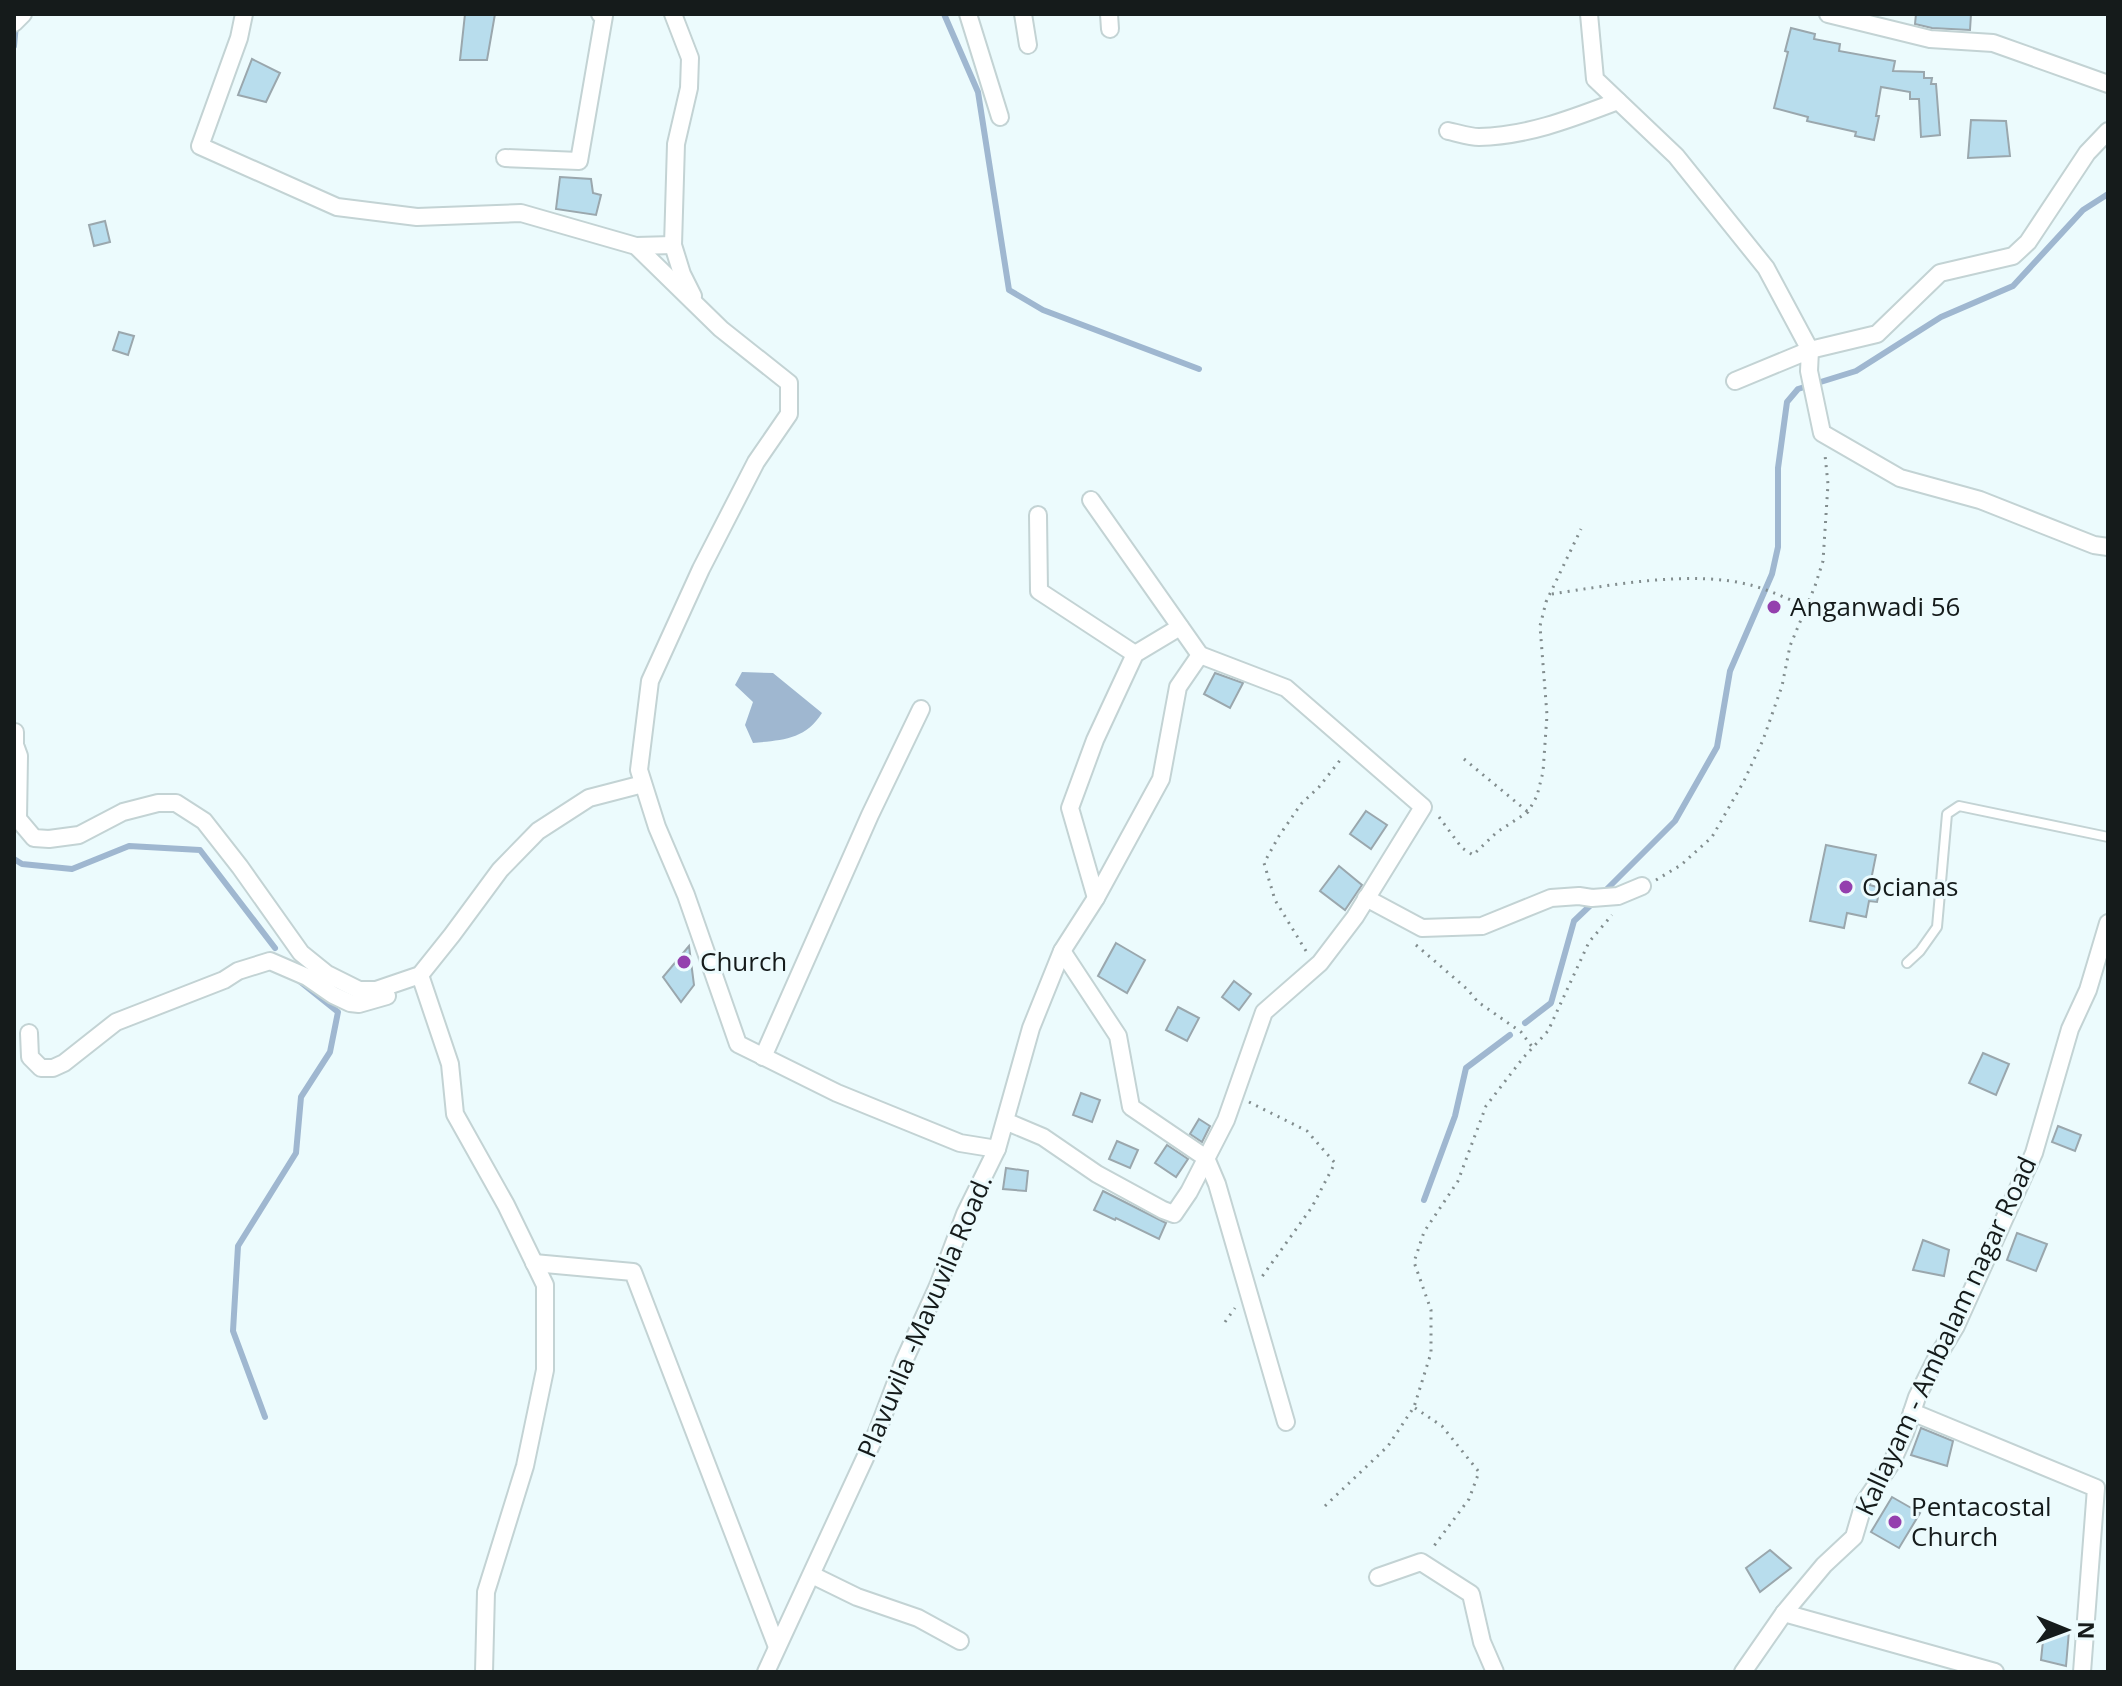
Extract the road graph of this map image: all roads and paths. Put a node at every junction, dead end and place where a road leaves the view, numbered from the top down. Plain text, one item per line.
1 (244, 14) edge
2 (673, 14) edge
3 (968, 14) edge
4 (1023, 14) edge
5 (1589, 14) edge
6 (1828, 14) edge
7 (1897, 14) edge
8 (603, 15) edge
9 (1893, 31) junction
10 (1028, 45) dead end
11 (2108, 84) edge
12 (1618, 101) junction
13 (1000, 117) dead end
14 (1448, 131) dead end
15 (2108, 131) edge
16 (505, 158) dead end
17 (673, 245) junction
18 (636, 246) junction
19 (698, 306) junction
20 (1810, 350) junction
21 (1735, 381) dead end
22 (1822, 433) junction
23 (1091, 500) dead end
24 (1038, 515) dead end
25 (1581, 529) dead end
26 (2108, 547) edge
27 (1550, 594) junction
28 (1806, 606) junction
29 (1180, 627) junction
30 (1135, 654) junction
31 (1200, 655) junction
32 (921, 709) dead end
33 (15, 732) edge
34 (1352, 747) junction
35 (1464, 759) dead end
36 (641, 777) junction
37 (1423, 807) junction
38 (1528, 812) junction
39 (2108, 837) edge
40 (1642, 886) joint
41 (1096, 898) junction
42 (1366, 898) junction
43 (1612, 914) dead end
44 (1406, 919) junction
45 (2108, 923) edge
46 (1062, 951) junction
47 (1907, 963) dead end
48 (1316, 967) junction
49 (420, 975) junction
50 (29, 1033) dead end
51 (1533, 1048) junction
52 (763, 1057) junction
53 (1235, 1095) junction
54 (1005, 1121) junction
55 (997, 1149) junction
56 (1206, 1158) junction
57 (534, 1263) junction
58 (1249, 1292) junction
59 (1225, 1322) dead end
60 (1414, 1407) junction
61 (1912, 1412) junction
62 (1286, 1422) dead end
63 (2102, 1492) edge
64 (1325, 1506) dead end
65 (1421, 1562) junction
66 (812, 1575) junction
67 (1378, 1577) dead end
68 (1784, 1613) junction
69 (960, 1641) dead end
70 (777, 1647) junction
71 (484, 1672) edge
72 (766, 1672) edge
73 (1495, 1672) edge
74 (1743, 1672) edge
75 (1995, 1672) edge
76 (2082, 1672) edge

1 - 18 street, Plavuvila -Mavuvila Road.
2 - 17 street
3 - 13 street
4 - 10 street
5 - 12 street
6 - 9 street
7 - 9 street
8 - 16 street
9 - 11 street
12 - 14 street
12 - 20 street
15 - 20 street
17 - 18 street
17 - 19 street
18 - 19 street, Plavuvila -Mavuvila Road.
19 - 36 street, Plavuvila -Mavuvila Road.
20 - 21 street
20 - 22 street
22 - 26 street
22 - 28 path
23 - 29 street
24 - 30 street
25 - 27 path
27 - 28 path
27 - 38 path
28 - 40 path
29 - 30 street
29 - 31 street
30 - 41 street
31 - 34 street
31 - 41 street
32 - 52 street
33 - 49 street
34 - 37 street
34 - 48 path
35 - 38 path
36 - 49 street
36 - 52 street, Plavuvila -Mavuvila Road.
37 - 38 path
37 - 42 street
39 - 47 lane
40 - 44 street
41 - 46 street
42 - 44 street
42 - 48 street
43 - 51 path
44 - 51 path
45 - 61 street, Kallayam - Ambalam nagar Road
46 - 54 street
46 - 56 street
48 - 53 street
49 - 50 street
49 - 57 street
51 - 60 path
52 - 55 street, Plavuvila -Mavuvila Road.
53 - 56 street
53 - 58 path
54 - 55 street
54 - 56 street
55 - 66 street, Plavuvila -Mavuvila Road.
56 - 58 street
57 - 70 street
57 - 71 street
58 - 59 path
58 - 62 street
60 - 64 path
60 - 65 path
61 - 63 street
61 - 68 street, Kallayam - Ambalam nagar Road
63 - 76 street
65 - 67 street
65 - 73 street
66 - 69 street
66 - 70 street, Plavuvila -Mavuvila Road.
68 - 74 street, Kallayam - Ambalam nagar Road
68 - 75 street
70 - 72 street, Plavuvila -Mavuvila Road.

